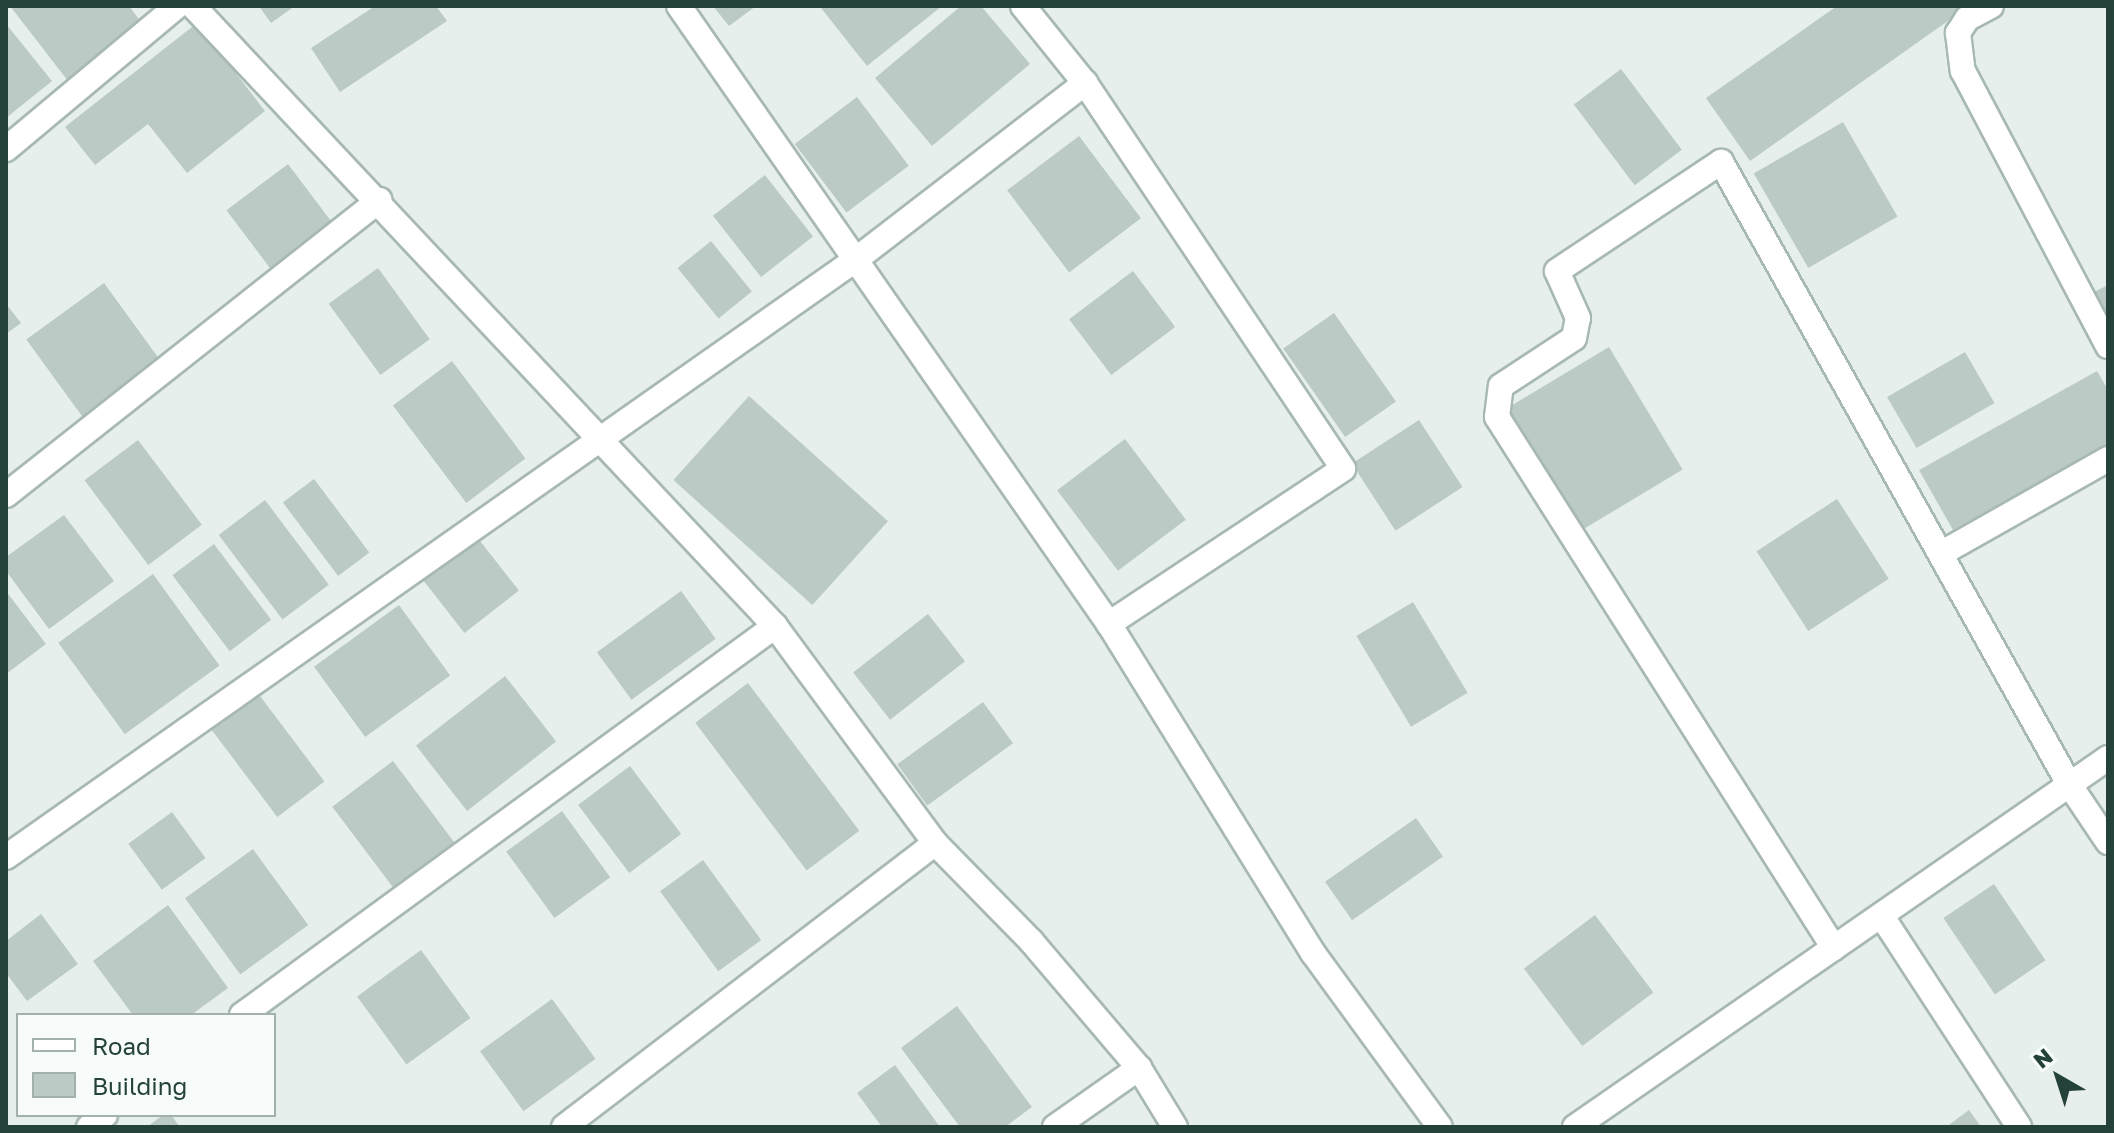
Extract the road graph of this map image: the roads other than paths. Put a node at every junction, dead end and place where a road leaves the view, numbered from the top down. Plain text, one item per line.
1 (177, 6) edge
2 (193, 6) edge
3 (679, 6) edge
4 (1023, 6) edge
5 (1991, 6) edge
6 (1085, 83) junction
7 (6, 149) edge
8 (380, 200) junction
9 (858, 258) junction
10 (2108, 346) edge
11 (595, 439) junction
12 (2108, 459) edge
13 (6, 495) edge
14 (1942, 553) junction
15 (1109, 624) junction
16 (775, 626) junction
17 (2108, 758) edge
18 (2069, 784) junction
19 (2108, 842) edge
20 (935, 843) junction
21 (6, 857) edge
22 (1883, 918) junction
23 (1834, 948) junction
24 (245, 1013) edge
25 (1139, 1068) junction
26 (564, 1127) edge
27 (1055, 1127) edge
28 (1175, 1127) edge
29 (1440, 1127) edge
30 (1575, 1127) edge
31 (2019, 1127) edge

1 - 7 street
2 - 8 street
3 - 9 street
4 - 6 street
5 - 10 street
6 - 9 street
6 - 15 street
8 - 11 street
8 - 13 street
9 - 11 street
9 - 15 street
11 - 16 street
11 - 21 street
12 - 14 street
14 - 18 street
14 - 23 street
15 - 29 street
16 - 20 street
16 - 24 street
17 - 18 street
18 - 19 street
18 - 22 street
20 - 25 street
20 - 26 street
22 - 23 street
22 - 31 street
23 - 30 street
25 - 27 street
25 - 28 street

